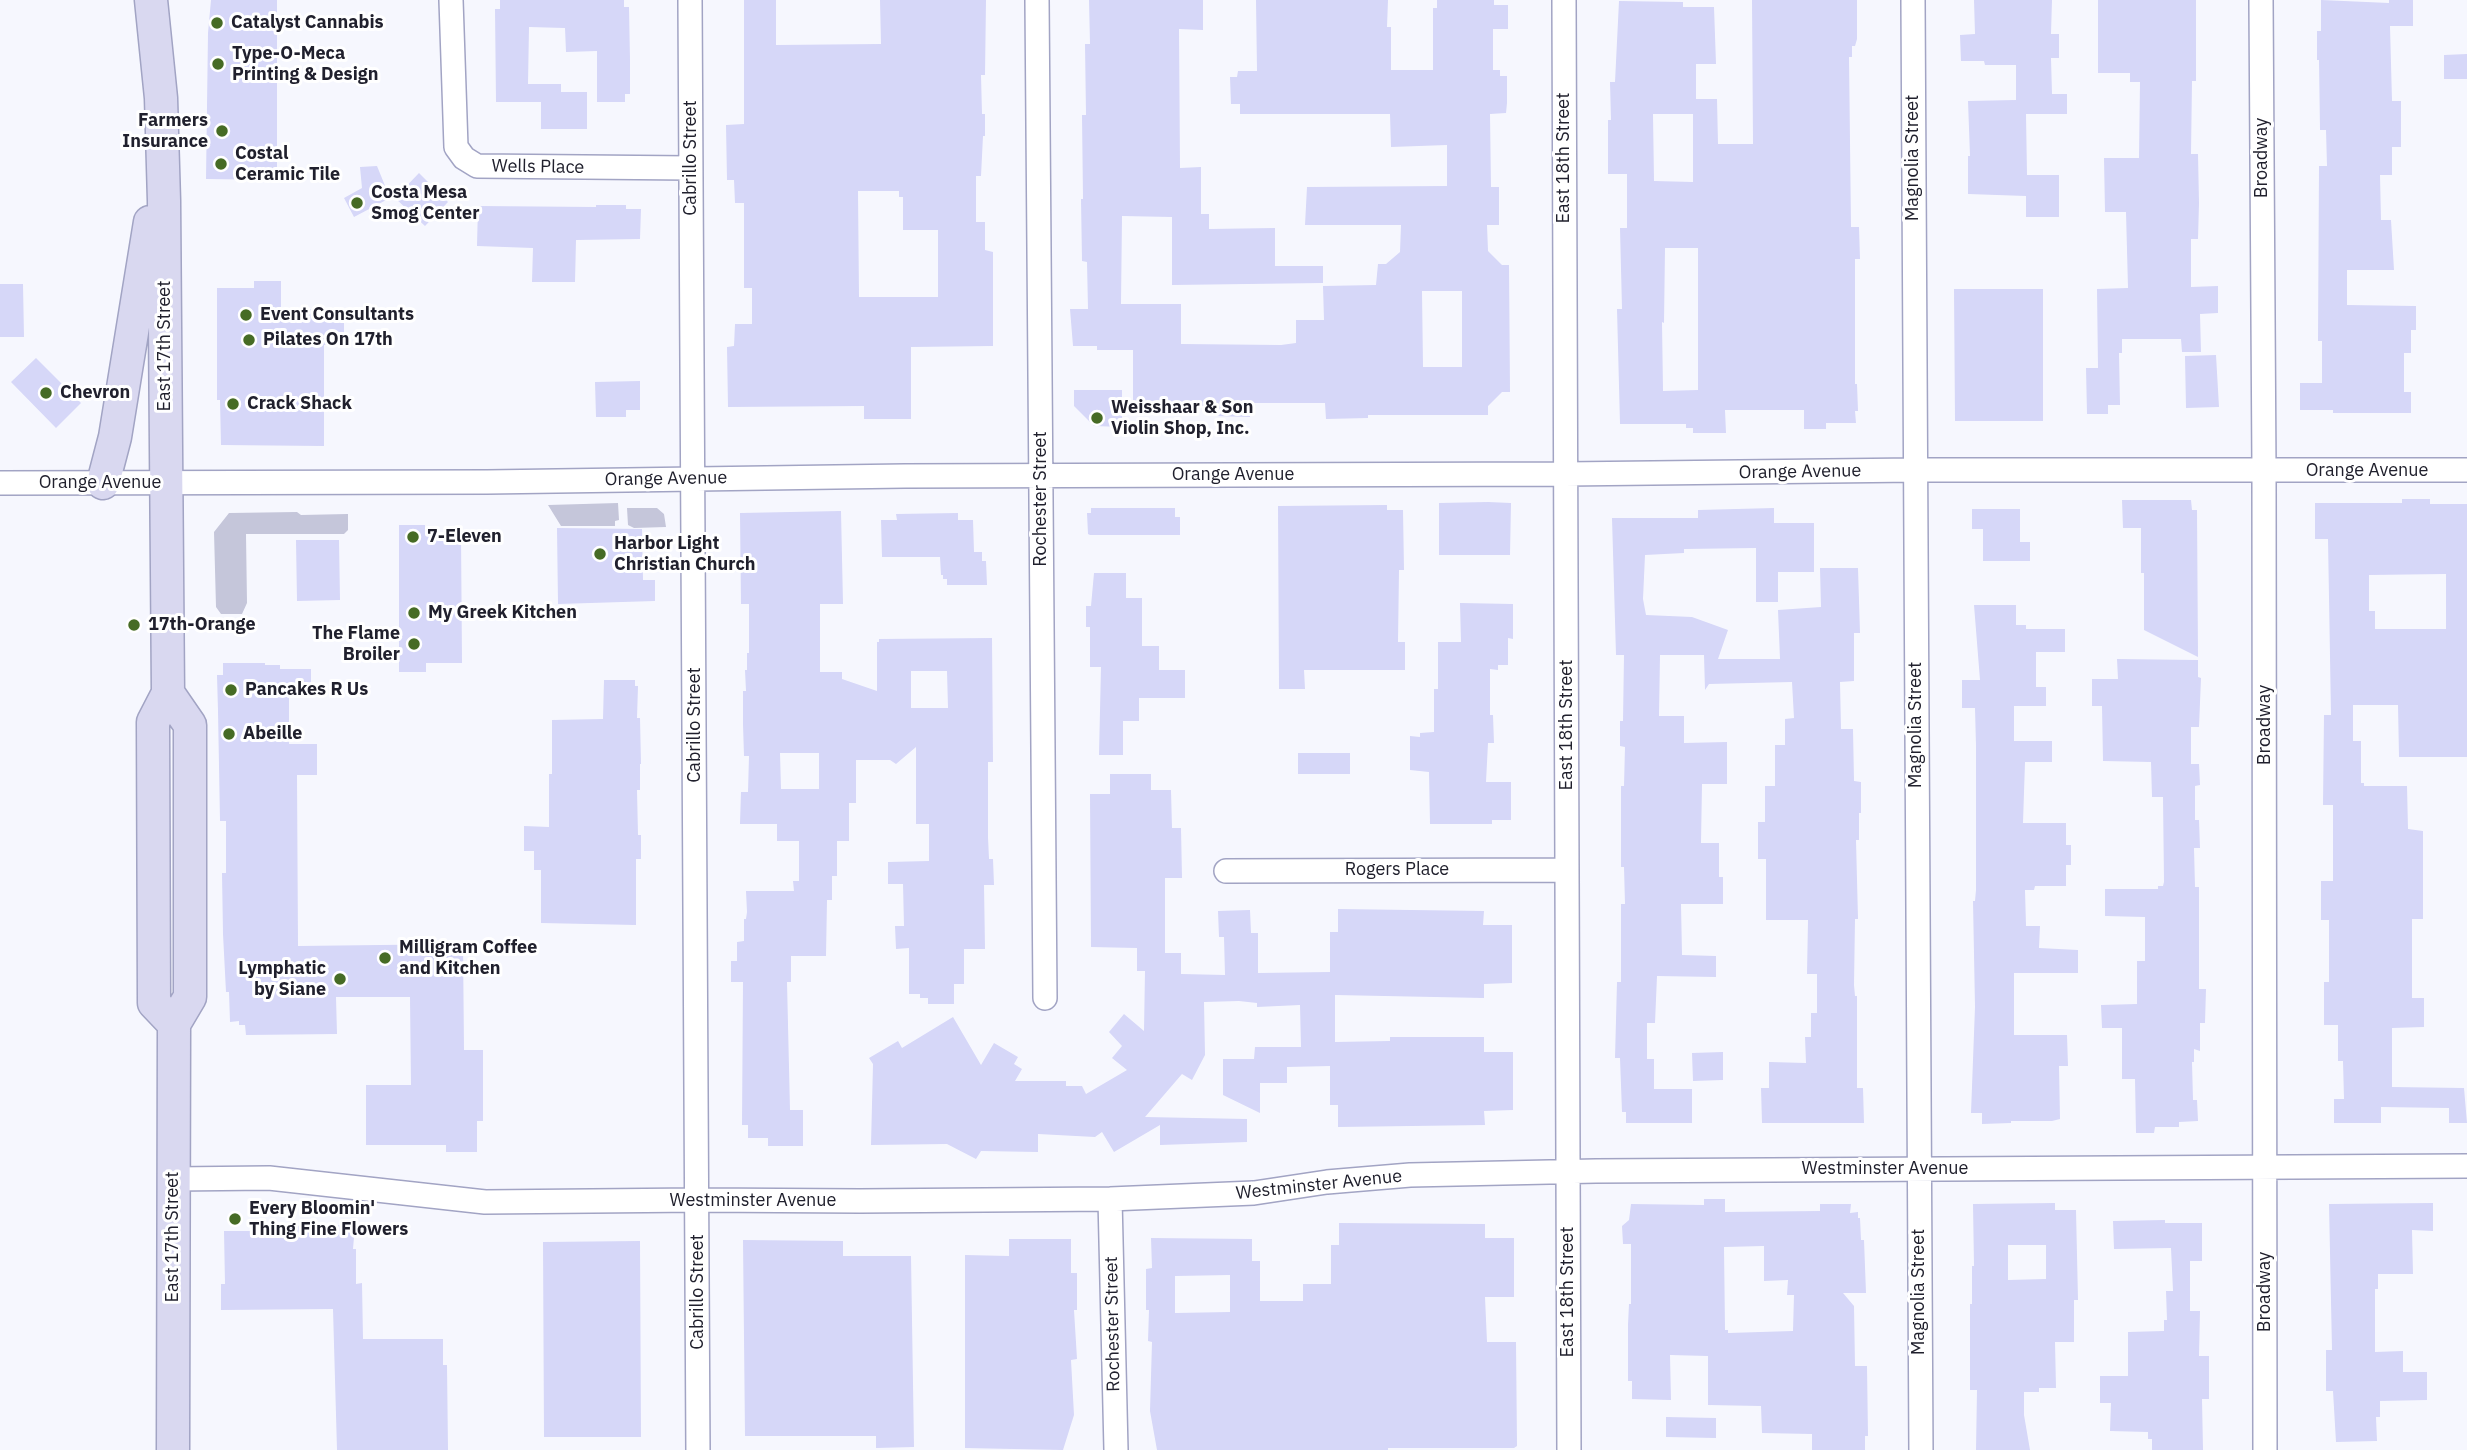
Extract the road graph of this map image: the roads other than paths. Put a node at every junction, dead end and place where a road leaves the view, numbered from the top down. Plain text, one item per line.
1 (151, 0) edge
2 (452, 0) edge
3 (690, 0) edge
4 (1037, 0) edge
5 (1564, 0) edge
6 (1913, 0) edge
7 (2260, 0) edge
8 (162, 148) junction
9 (690, 168) junction
10 (1915, 470) junction
11 (2467, 470) edge
12 (2264, 471) junction
13 (1565, 474) junction
14 (1041, 475) junction
15 (694, 478) junction
16 (0, 483) edge
17 (103, 483) junction
18 (165, 483) junction
19 (168, 693) junction
20 (153, 790) junction
21 (1567, 870) junction
22 (1226, 871) dead end
23 (190, 887) junction
24 (1045, 998) dead end
25 (174, 1024) junction
26 (2467, 1166) edge
27 (2265, 1167) junction
28 (1919, 1168) junction
29 (1567, 1172) junction
30 (173, 1179) junction
31 (1110, 1199) junction
32 (698, 1200) junction
33 (173, 1450) edge
34 (698, 1450) edge
35 (1116, 1450) edge
36 (1569, 1450) edge
37 (1921, 1450) edge
38 (2265, 1450) edge

1 - 8 main road, East 17th Street
2 - 9 street, Wells Place
3 - 9 street, Cabrillo Street
4 - 14 street, Rochester Street
5 - 13 street, East 18th Street
6 - 10 street, Magnolia Street
7 - 12 street, Broadway
8 - 17 main road
8 - 18 main road, East 17th Street
9 - 15 street, Cabrillo Street
10 - 12 street, Orange Avenue
10 - 13 street, Orange Avenue
10 - 28 street, Magnolia Street
11 - 12 street, Orange Avenue
12 - 27 street, Broadway
13 - 14 street, Orange Avenue
13 - 21 street, East 18th Street
14 - 15 street, Orange Avenue
14 - 24 street, Rochester Street
15 - 18 street, Orange Avenue
15 - 32 street, Cabrillo Street
16 - 17 street, Orange Avenue
17 - 18 street, Orange Avenue
18 - 19 main road, East 17th Street
19 - 20 main road, East 17th Street
19 - 23 main road, East 17th Street
20 - 23 main road
20 - 25 main road, East 17th Street
21 - 22 street, Rogers Place
21 - 29 street, East 18th Street
23 - 25 main road, East 17th Street
25 - 30 main road, East 17th Street
26 - 27 street, Westminster Avenue
27 - 28 street, Westminster Avenue
27 - 38 street, Broadway
28 - 29 street, Westminster Avenue
28 - 37 street, Magnolia Street
29 - 31 street, Westminster Avenue
29 - 36 street, East 18th Street
30 - 32 street, Westminster Avenue
30 - 33 main road, East 17th Street
31 - 32 street, Westminster Avenue
31 - 35 street, Rochester Street
32 - 34 street, Cabrillo Street

